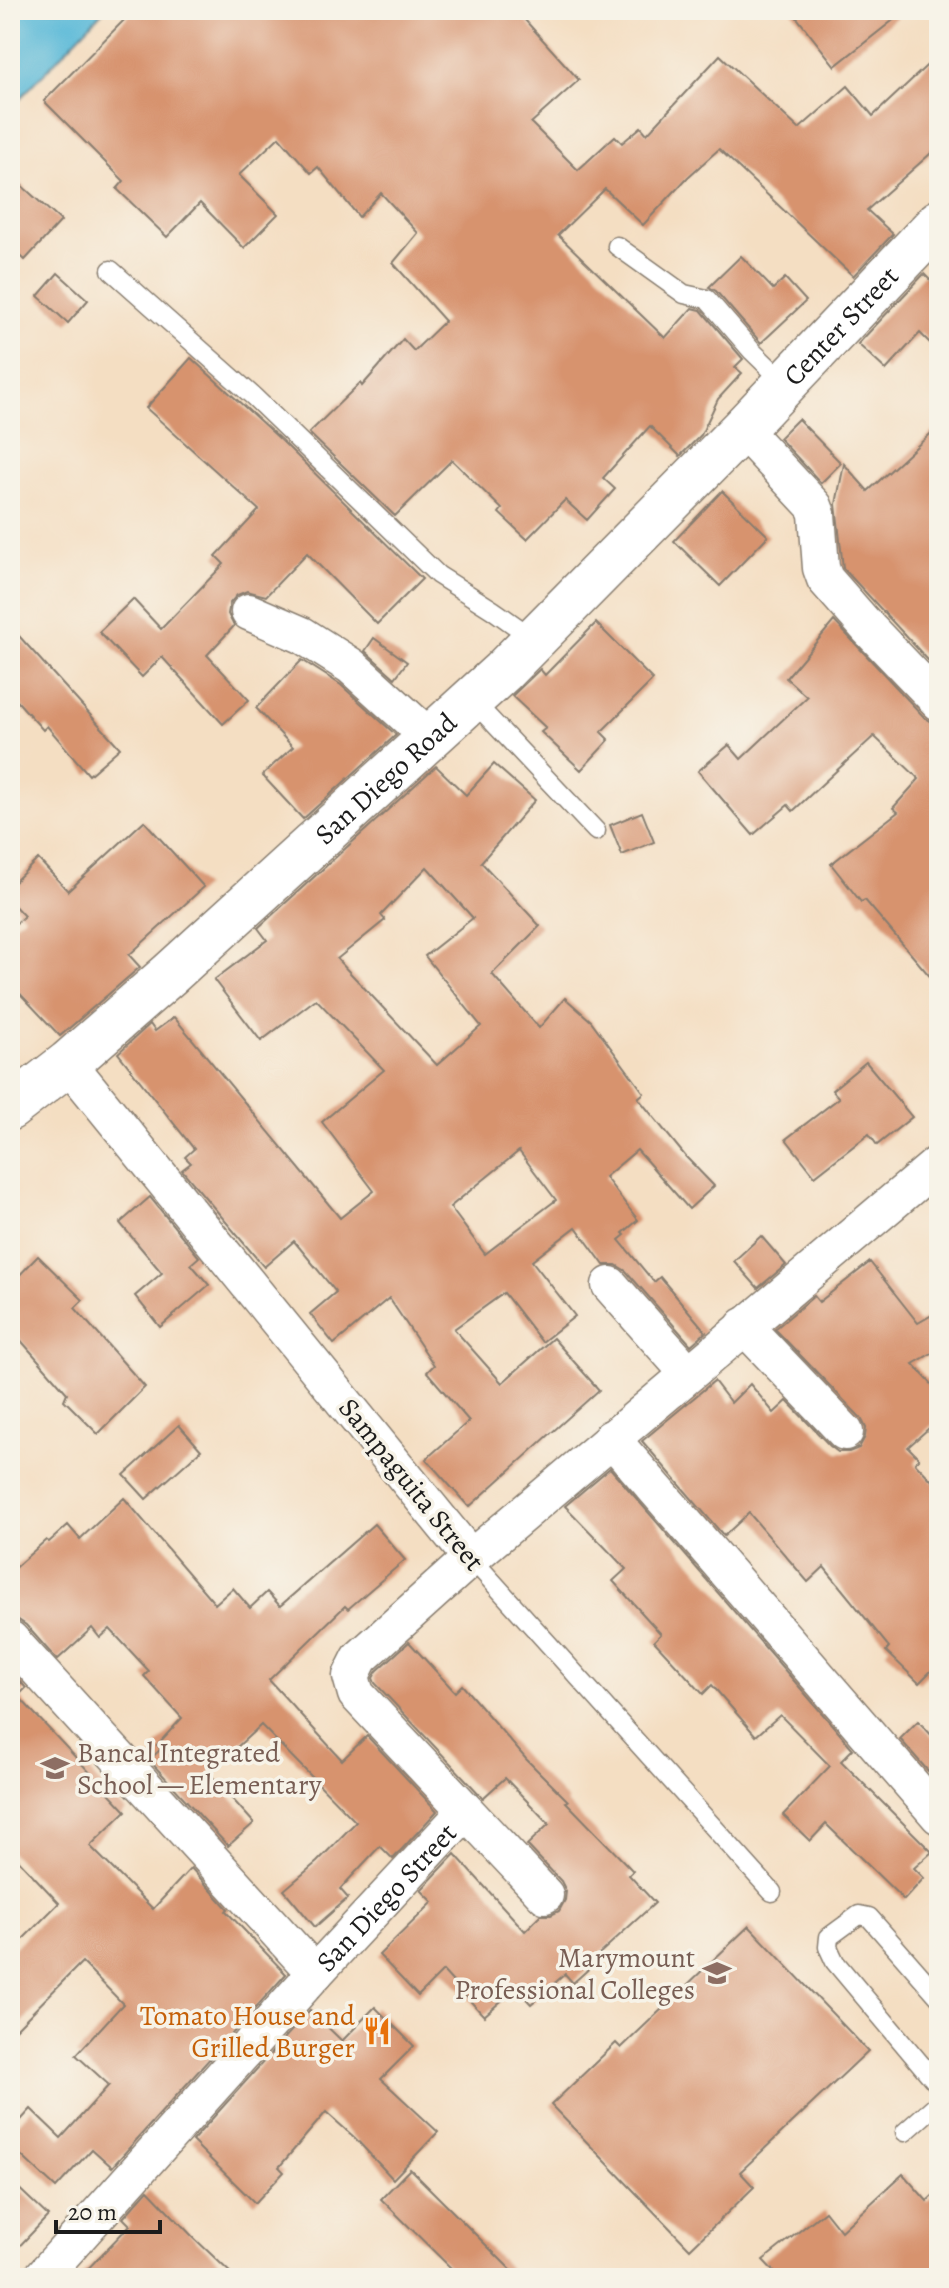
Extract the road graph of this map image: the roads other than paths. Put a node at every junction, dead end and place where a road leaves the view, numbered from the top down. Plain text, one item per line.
1 (939, 222) edge
2 (617, 246) dead end
3 (111, 270) dead end
4 (785, 383) junction
5 (742, 429) junction
6 (249, 612) dead end
7 (534, 639) junction
8 (472, 700) junction
9 (939, 702) edge
10 (429, 737) junction
11 (596, 831) dead end
12 (68, 1063) junction
13 (10, 1108) edge
14 (939, 1163) edge
15 (610, 1285) dead end
16 (744, 1326) junction
17 (688, 1373) junction
18 (845, 1432) dead end
19 (611, 1438) junction
20 (471, 1558) junction
21 (10, 1639) edge
22 (465, 1812) junction
23 (939, 1816) edge
24 (772, 1892) dead end
25 (545, 1895) dead end
26 (315, 1973) junction
27 (939, 1997) edge
28 (939, 2086) edge
29 (939, 2102) edge
30 (905, 2132) dead end
31 (41, 2278) edge

1 - 4 street, Center Street
2 - 4 lane
3 - 7 lane
4 - 5 street, Center Street
5 - 7 street, San Diego Road
5 - 9 street
6 - 10 street
7 - 8 street, San Diego Road
8 - 10 street, San Diego Road
8 - 11 lane
10 - 12 street, San Diego Road
12 - 13 street, San Diego Road
12 - 20 street, Sampaguita Street
14 - 16 street, San Diego Street
15 - 17 street
16 - 17 street, San Diego Street
16 - 18 street
17 - 19 street, San Diego Street
19 - 20 street, San Diego Street
19 - 23 street
20 - 22 street, San Diego Street
20 - 24 lane, Sampaguita Street
21 - 26 street
22 - 25 street
22 - 26 street, San Diego Street
26 - 31 street, San Diego Street
27 - 28 lane
29 - 30 lane

